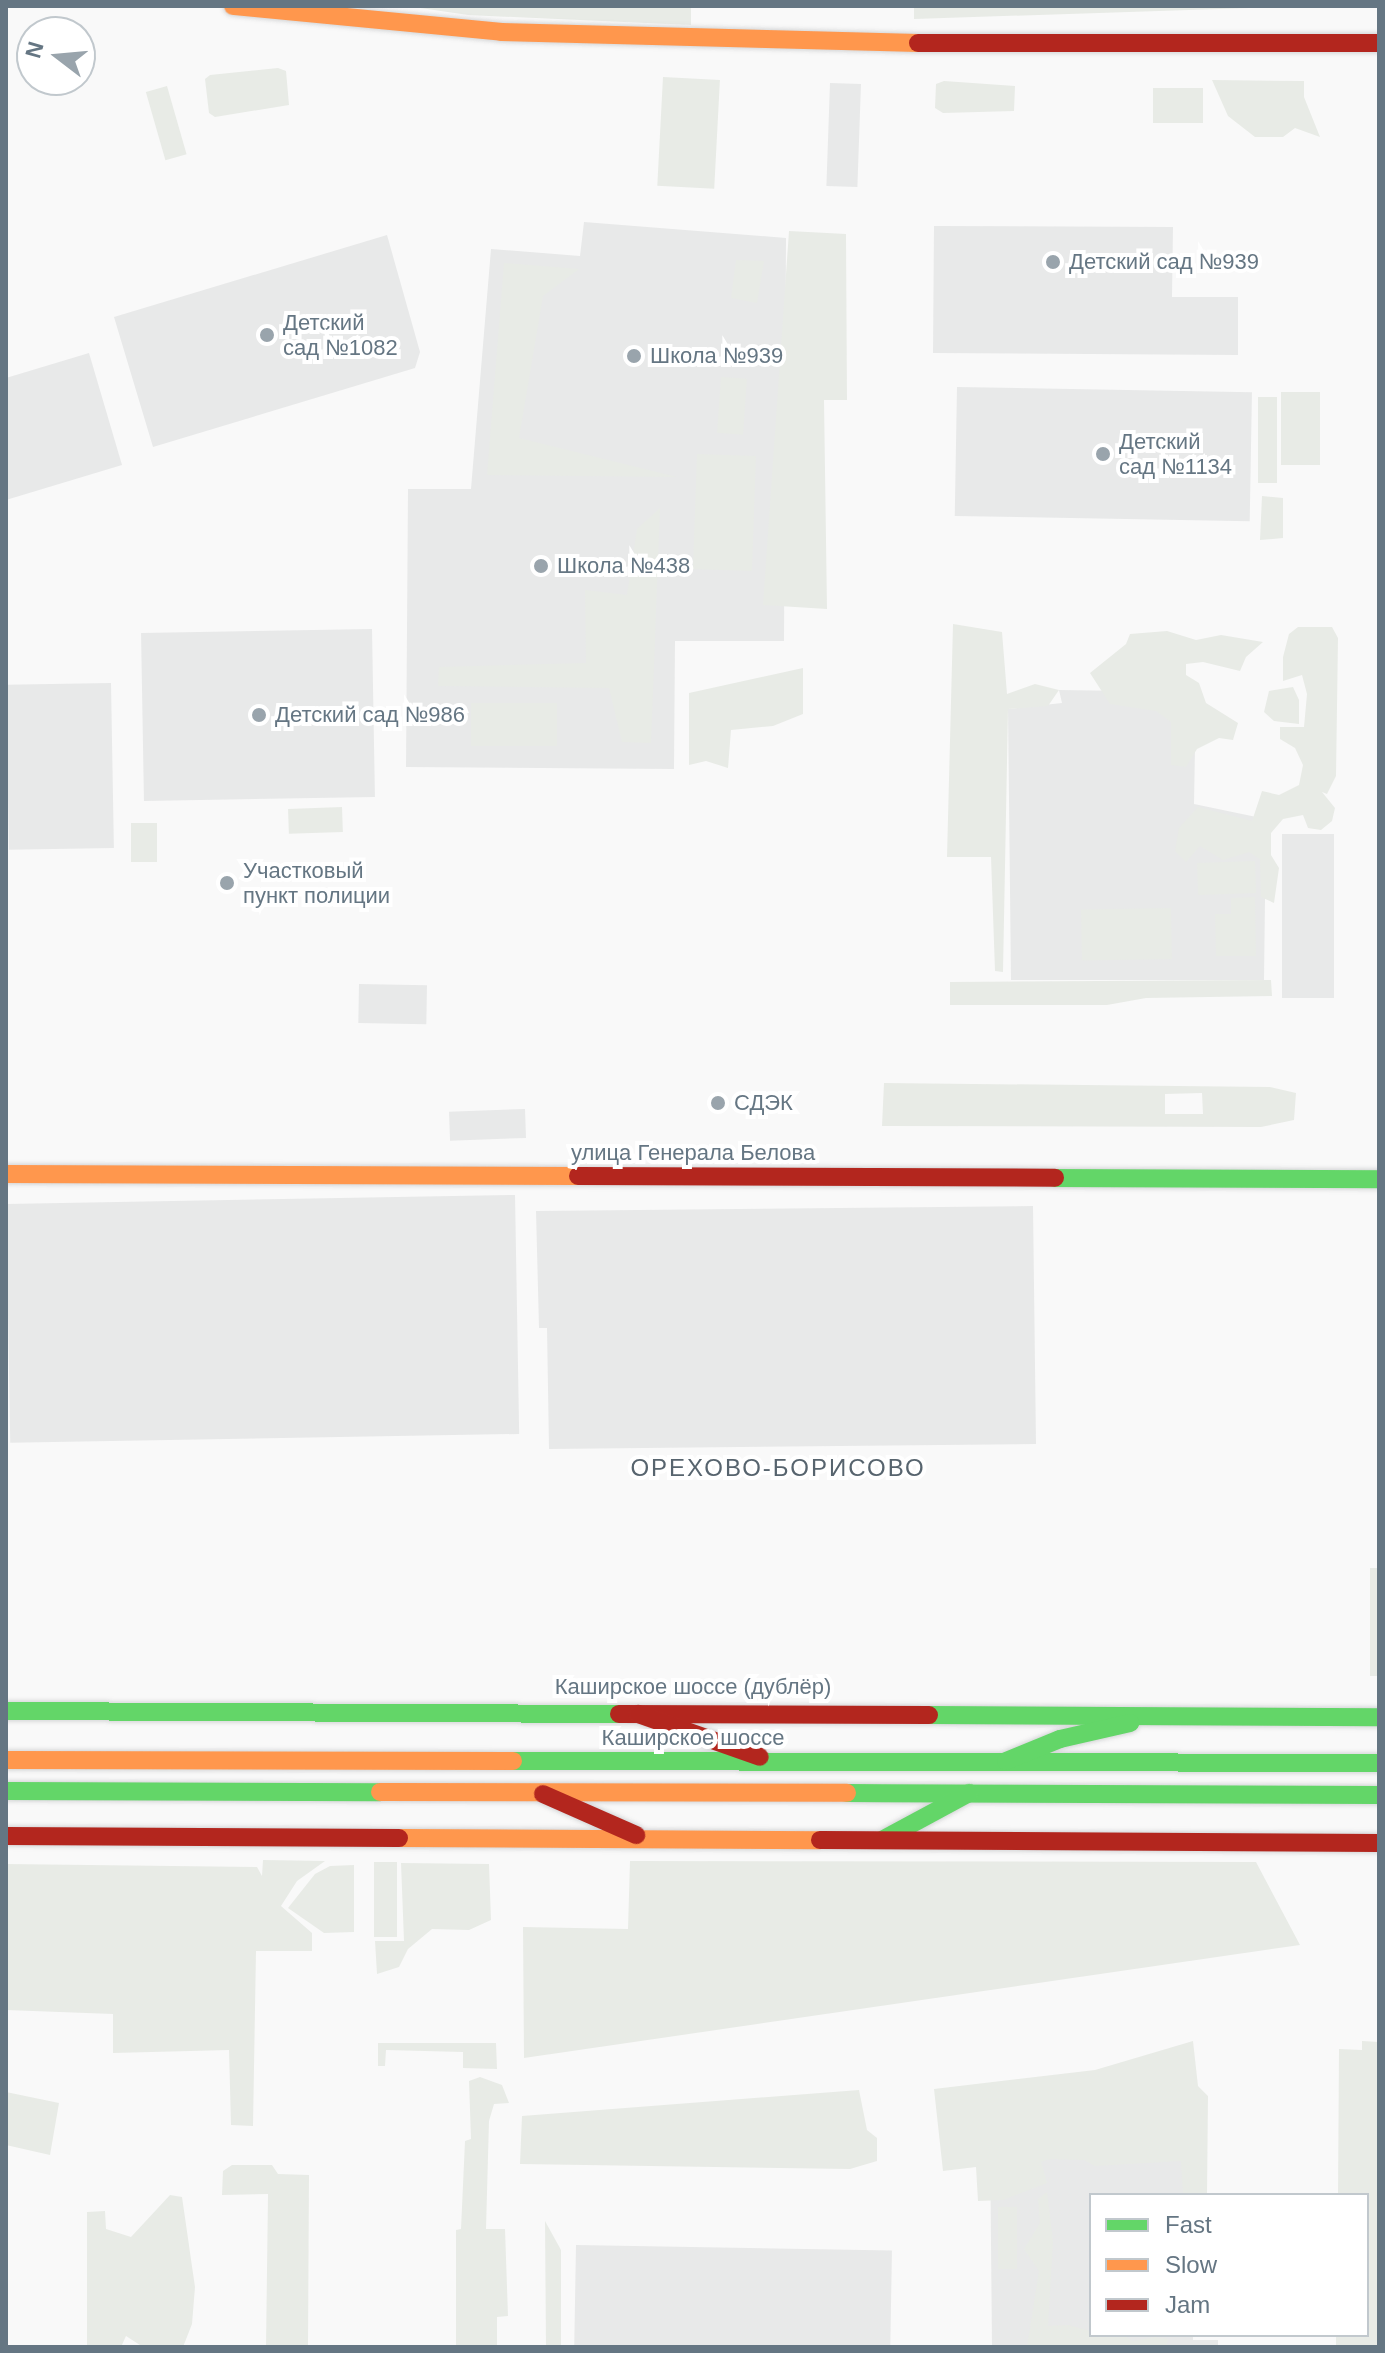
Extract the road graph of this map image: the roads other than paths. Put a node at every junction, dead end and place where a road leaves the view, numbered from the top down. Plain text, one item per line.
1 (233, 6) edge
2 (1379, 43) edge
3 (6, 1174) edge
4 (1379, 1179) edge
5 (630, 1710) junction
6 (6, 1711) edge
7 (1166, 1715) junction
8 (1379, 1717) edge
9 (6, 1748) edge
10 (6, 1760) edge
11 (39, 1760) junction
12 (778, 1763) junction
13 (1379, 1763) edge
14 (997, 1764) junction
15 (6, 1791) edge
16 (537, 1791) junction
17 (969, 1793) junction
18 (1379, 1795) edge
19 (6, 1836) edge
20 (648, 1839) junction
21 (883, 1840) junction
22 (1379, 1843) edge

1 - 2 main road
3 - 4 main road, улица Генерала Белова
5 - 6 main road, Каширское шоссе (дублёр)
5 - 7 main road, Каширское шоссе (дублёр)
5 - 12 main road
7 - 8 main road, Каширское шоссе (дублёр)
7 - 14 main road
9 - 11 main road
10 - 11 main road, Каширское шоссе
11 - 12 main road, Каширское шоссе
12 - 14 main road, Каширское шоссе
13 - 14 main road, Каширское шоссе
15 - 16 main road
16 - 17 main road
16 - 20 main road
17 - 18 main road
17 - 21 main road
19 - 20 main road
20 - 21 main road
21 - 22 main road

